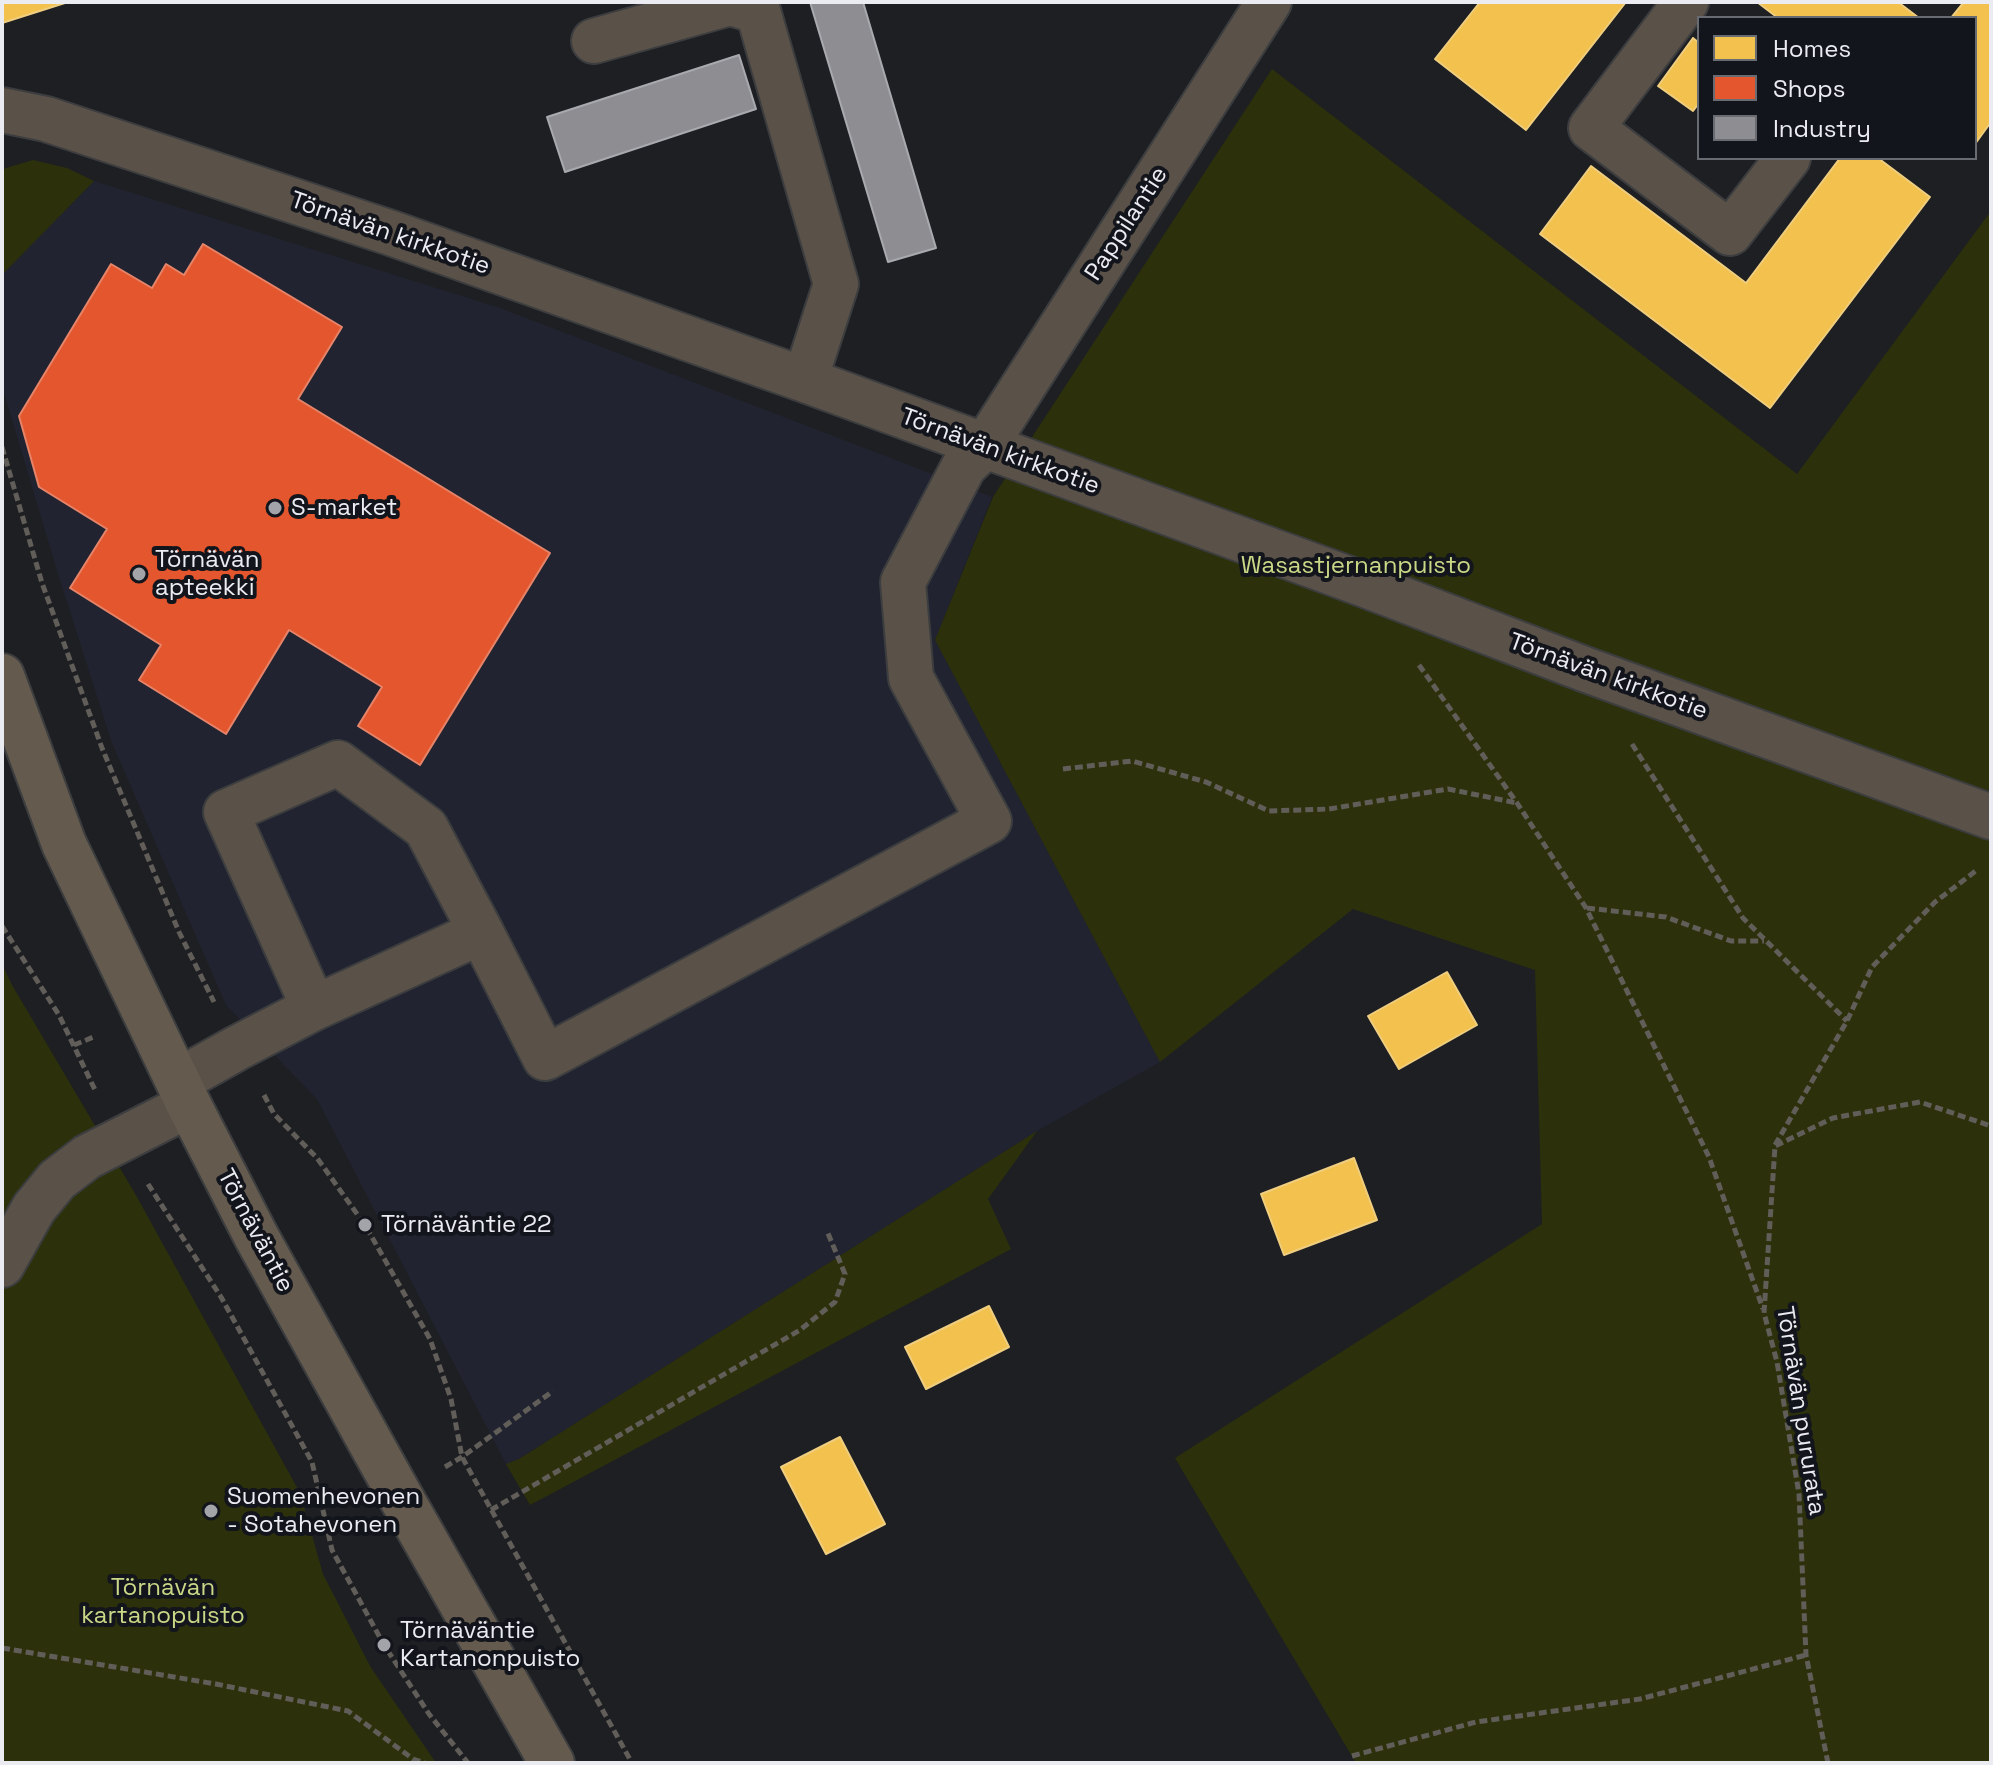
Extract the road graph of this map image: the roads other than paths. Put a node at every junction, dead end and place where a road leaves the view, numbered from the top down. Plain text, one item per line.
1 (1269, 2) edge
2 (1686, 2) edge
3 (594, 41) dead end
4 (2, 110) edge
5 (1786, 160) edge
6 (805, 380) junction
7 (985, 446) junction
8 (2, 676) edge
9 (1991, 817) edge
10 (481, 932) junction
11 (314, 1008) junction
12 (183, 1093) junction
13 (18, 1201) edge
14 (2, 1265) edge
15 (552, 1763) edge

1 - 7 street, Pappilantie
2 - 5 street
3 - 6 street
4 - 6 street, Törnävän kirkkotie
6 - 7 street, Törnävän kirkkotie
7 - 9 street, Törnävän kirkkotie
7 - 10 street, Pappilantie
8 - 12 main road, Törnäväntie
10 - 11 street
10 - 11 street
11 - 12 street
12 - 13 street
12 - 15 main road, Törnäväntie
13 - 14 street

